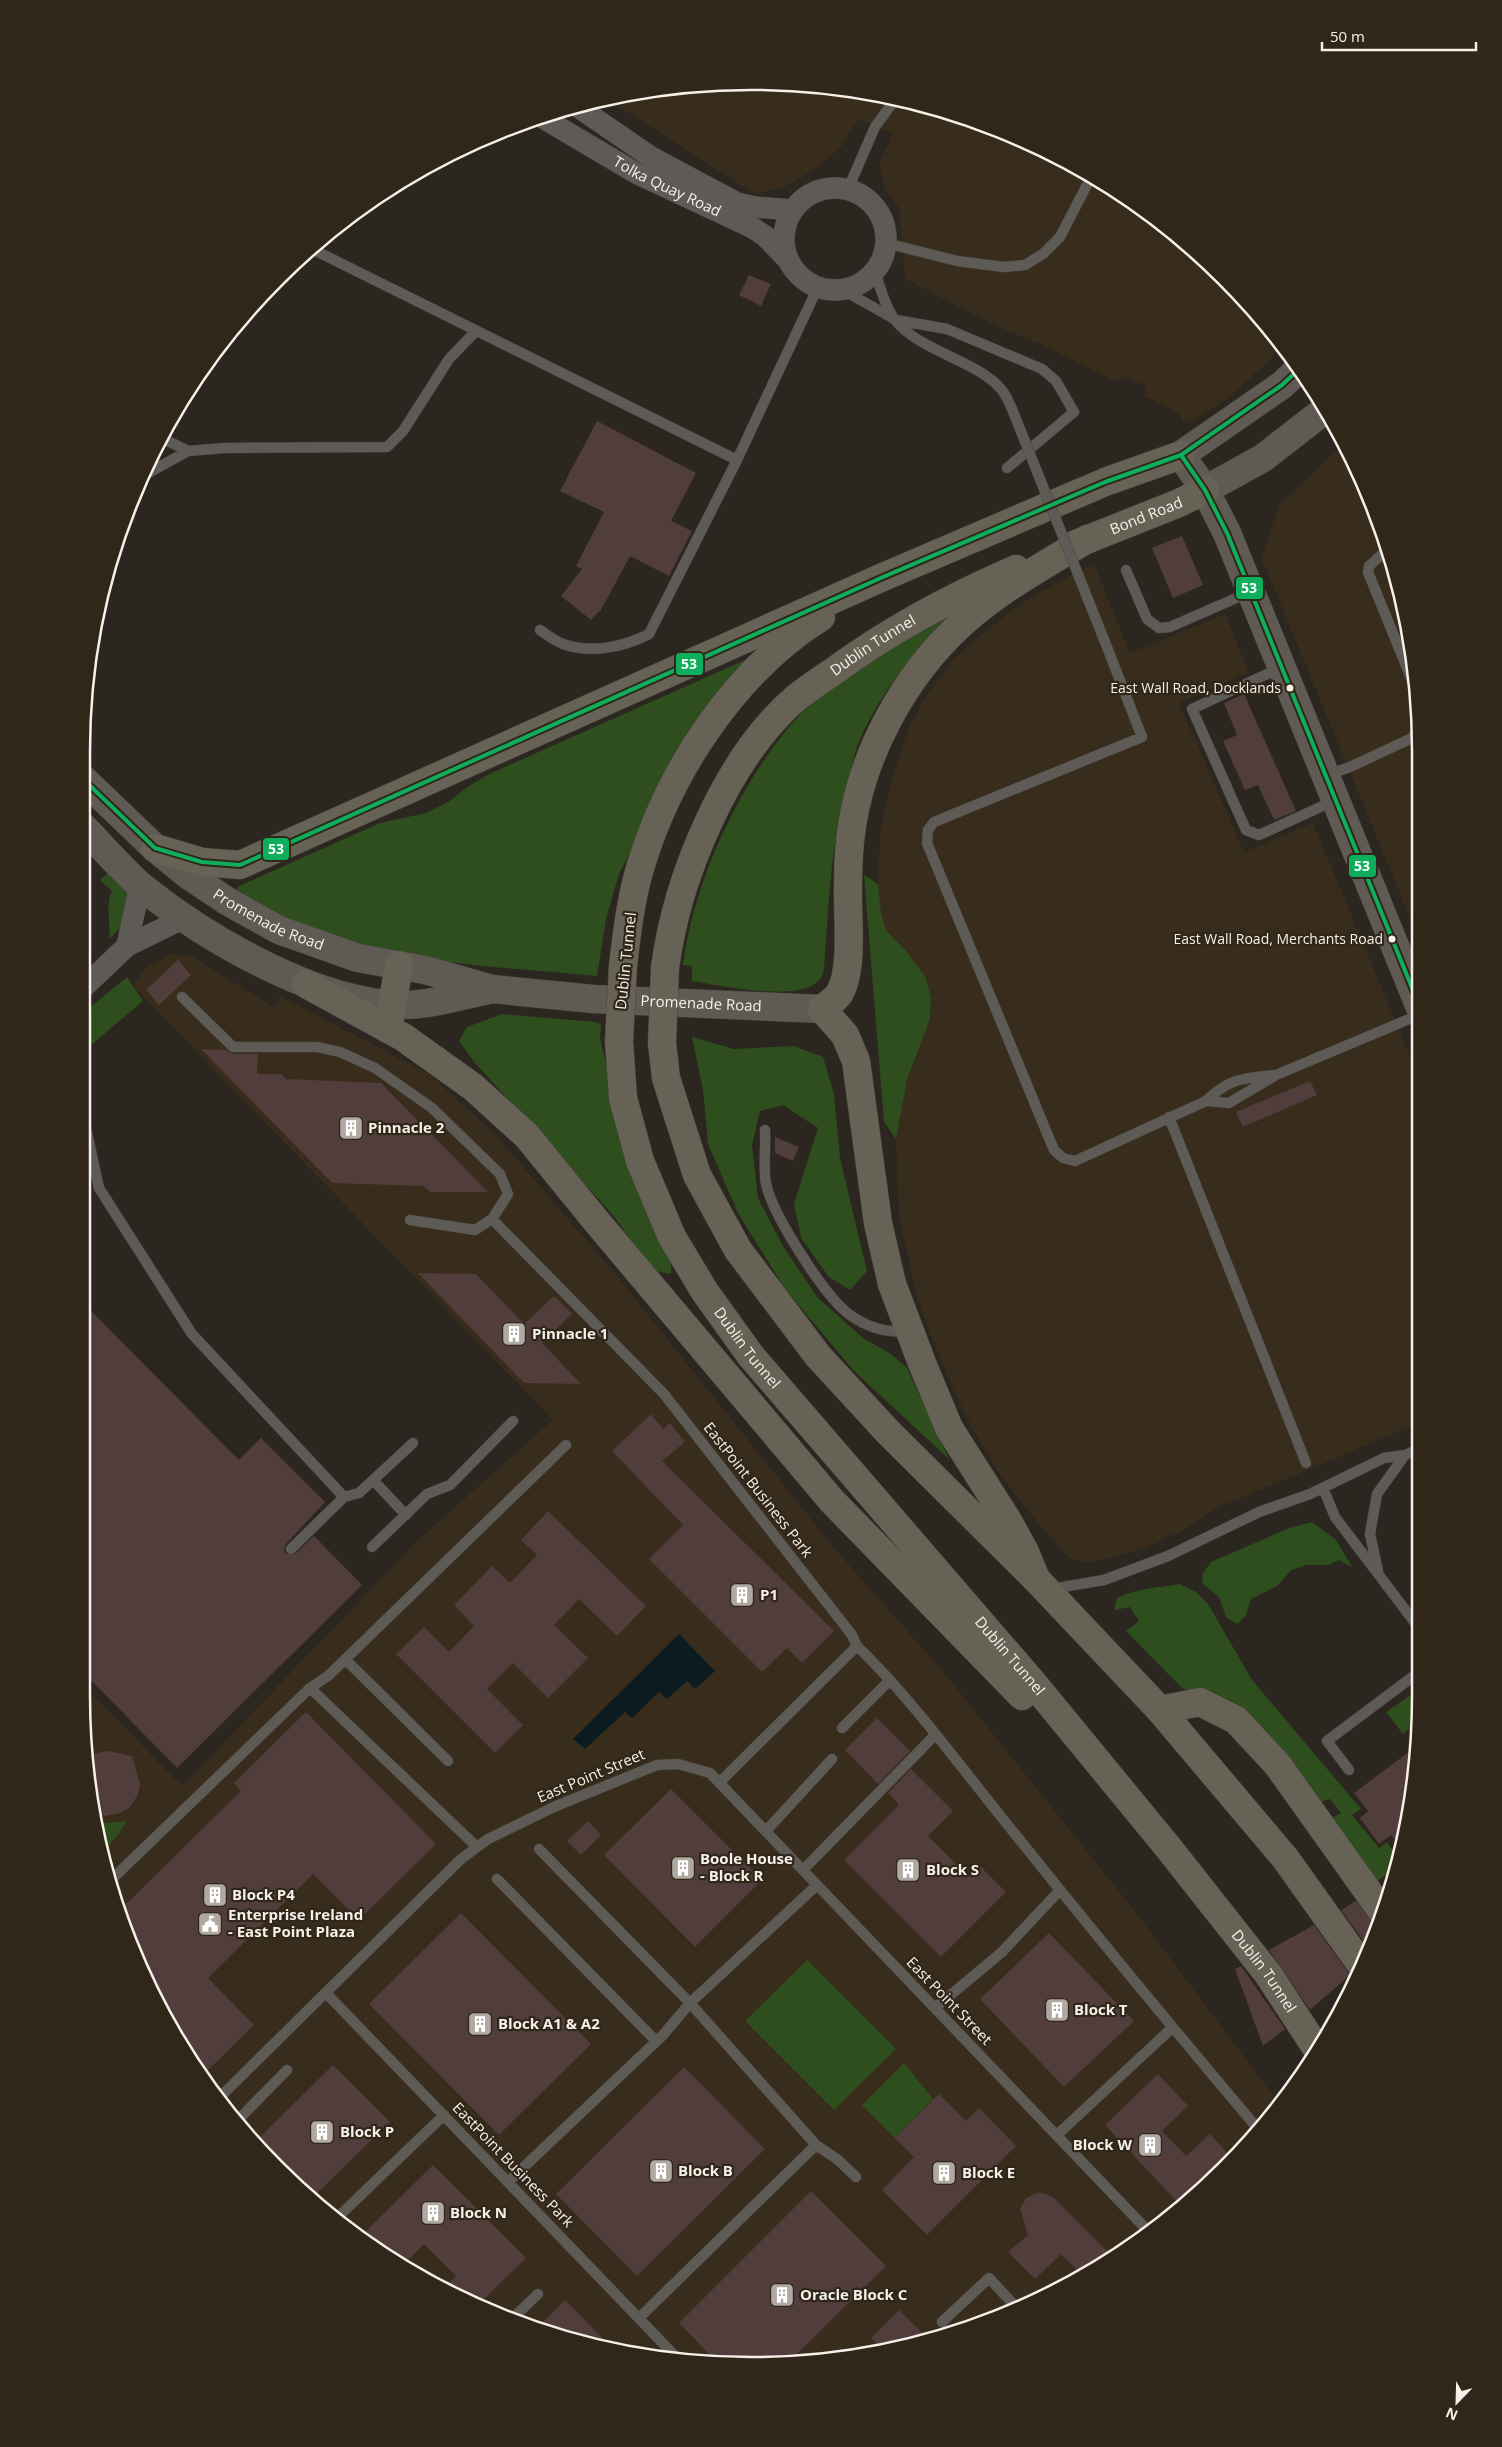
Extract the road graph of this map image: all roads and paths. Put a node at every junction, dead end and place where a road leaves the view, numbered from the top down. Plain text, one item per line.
1 (891, 106) edge
2 (585, 112) edge
3 (549, 122) edge
4 (1088, 183) edge
5 (848, 189) junction
6 (793, 210) junction
7 (886, 243) junction
8 (318, 252) edge
9 (788, 260) junction
10 (875, 271) junction
11 (818, 287) junction
12 (841, 289) junction
13 (896, 320) junction
14 (476, 331) junction
15 (1294, 374) edge
16 (1319, 414) edge
17 (168, 441) edge
18 (188, 451) junction
19 (1181, 455) junction
20 (737, 460) junction
21 (1008, 468) dead end
22 (153, 470) edge
23 (1205, 490) junction
24 (1087, 539) junction
25 (1381, 554) edge
26 (1126, 570) dead end
27 (884, 577) junction
28 (1251, 592) junction
29 (540, 630) dead end
30 (1406, 666) edge
31 (1283, 667) junction
32 (1412, 738) edge
33 (90, 786) edge
34 (1332, 787) junction
35 (90, 834) edge
36 (155, 848) junction
37 (140, 885) junction
38 (184, 918) junction
39 (127, 946) junction
40 (400, 966) junction
41 (90, 981) edge
42 (306, 984) joint
43 (1412, 987) edge
44 (492, 989) junction
45 (182, 997) dead end
46 (822, 1009) junction
47 (390, 1016) junction
48 (1412, 1018) edge
49 (1276, 1075) junction
50 (1206, 1101) junction
51 (1169, 1117) junction
52 (765, 1130) dead end
53 (90, 1147) edge
54 (492, 1219) junction
55 (410, 1220) dead end
56 (910, 1331) junction
57 (513, 1421) dead end
58 (413, 1443) dead end
59 (566, 1445) dead end
60 (1412, 1452) edge
61 (1404, 1455) junction
62 (1306, 1464) dead end
63 (373, 1480) junction
64 (1324, 1488) junction
65 (344, 1497) junction
66 (406, 1515) junction
67 (372, 1547) dead end
68 (291, 1549) dead end
69 (1379, 1575) junction
70 (1040, 1585) junction
71 (1412, 1619) edge
72 (857, 1646) junction
73 (345, 1659) junction
74 (1412, 1677) edge
75 (889, 1681) junction
76 (310, 1688) junction
77 (1160, 1710) junction
78 (842, 1728) dead end
79 (935, 1735) junction
80 (832, 1759) dead end
81 (448, 1762) dead end
82 (1349, 1770) dead end
83 (719, 1783) junction
84 (1144, 1820) junction
85 (766, 1831) junction
86 (477, 1847) junction
87 (539, 1849) dead end
88 (803, 1870) junction
89 (116, 1876) edge
90 (496, 1879) dead end
91 (817, 1884) junction
92 (1060, 1890) junction
93 (1378, 1905) edge
94 (1357, 1959) edge
95 (326, 1993) junction
96 (690, 2003) junction
97 (935, 2008) junction
98 (1172, 2028) junction
99 (656, 2041) junction
100 (1314, 2042) edge
101 (287, 2070) dead end
102 (224, 2093) edge
103 (444, 2115) junction
104 (242, 2116) edge
105 (1254, 2124) edge
106 (1055, 2133) junction
107 (816, 2145) junction
108 (856, 2177) dead end
109 (508, 2182) junction
110 (341, 2214) edge
111 (1144, 2227) edge
112 (538, 2294) dead end
113 (1012, 2303) edge
114 (517, 2314) edge
115 (639, 2318) junction
116 (942, 2322) dead end
117 (671, 2352) edge

1 - 5 lane
2 - 6 street, Tolka Quay Road
3 - 9 street, Tolka Quay Road
4 - 7 lane
5 - 6 street
5 - 7 street
6 - 9 street
7 - 10 street
8 - 14 lane
9 - 11 street
10 - 12 street
10 - 13 lane
11 - 12 street
11 - 20 lane
12 - 13 lane
13 - 21 lane
13 - 51 lane, bridge
14 - 18 lane
14 - 20 lane
15 - 19 street
16 - 23 street
17 - 18 lane
18 - 22 lane
19 - 23 street
19 - 27 highway
20 - 29 lane
23 - 24 highway, Bond Road
23 - 28 street
24 - 46 highway
24 - 70 highway, Dublin Tunnel, bridge
25 - 30 lane
26 - 28 lane
27 - 36 highway
27 - 84 highway, Dublin Tunnel, bridge
28 - 31 street
31 - 34 street
31 - 34 lane
32 - 34 lane
33 - 36 street, Promenade Road
34 - 43 street
35 - 37 street
36 - 40 street, Promenade Road
37 - 38 street
37 - 39 street
38 - 39 street
38 - 42 street
39 - 41 street
40 - 44 street, Promenade Road
40 - 47 highway
42 - 47 highway
44 - 46 street, Promenade Road
44 - 47 street, Promenade Road
45 - 54 lane
46 - 56 highway
47 - 84 highway
48 - 49 lane
49 - 50 lane
49 - 50 lane
50 - 51 lane
51 - 62 lane
52 - 56 lane
53 - 65 lane
54 - 55 lane
54 - 72 lane, EastPoint Business Park
56 - 70 highway
57 - 66 lane
58 - 63 lane
59 - 73 lane
60 - 61 lane
61 - 64 lane
61 - 69 lane
63 - 65 lane
63 - 66 lane
64 - 69 lane
64 - 70 lane
65 - 68 lane
66 - 67 lane
69 - 71 lane
70 - 77 highway, Dublin Tunnel
72 - 75 lane, EastPoint Business Park
72 - 83 lane
73 - 76 lane
73 - 81 lane
74 - 82 lane
75 - 78 lane
75 - 79 lane, EastPoint Business Park
76 - 86 lane
76 - 89 lane
77 - 93 highway
77 - 94 highway, Dublin Tunnel
79 - 88 lane
79 - 92 lane, EastPoint Business Park
80 - 85 lane
83 - 85 lane, East Point Street
83 - 86 lane, East Point Street
84 - 100 highway, Dublin Tunnel
85 - 88 lane, East Point Street
86 - 95 lane, East Point Street
87 - 96 lane
88 - 91 lane, East Point Street
90 - 99 lane
91 - 96 lane
91 - 97 lane, East Point Street
92 - 97 lane
92 - 98 lane, EastPoint Business Park
95 - 102 lane, East Point Street
95 - 103 lane, EastPoint Business Park
96 - 99 lane
96 - 107 lane
97 - 106 lane, East Point Street
98 - 105 lane, EastPoint Business Park
98 - 106 lane
99 - 109 lane
101 - 104 lane
103 - 109 lane, EastPoint Business Park
103 - 110 lane
106 - 111 lane, East Point Street
107 - 108 lane
107 - 115 lane
109 - 115 lane, EastPoint Business Park
112 - 114 lane
113 - 116 lane
115 - 117 lane, EastPoint Business Park

